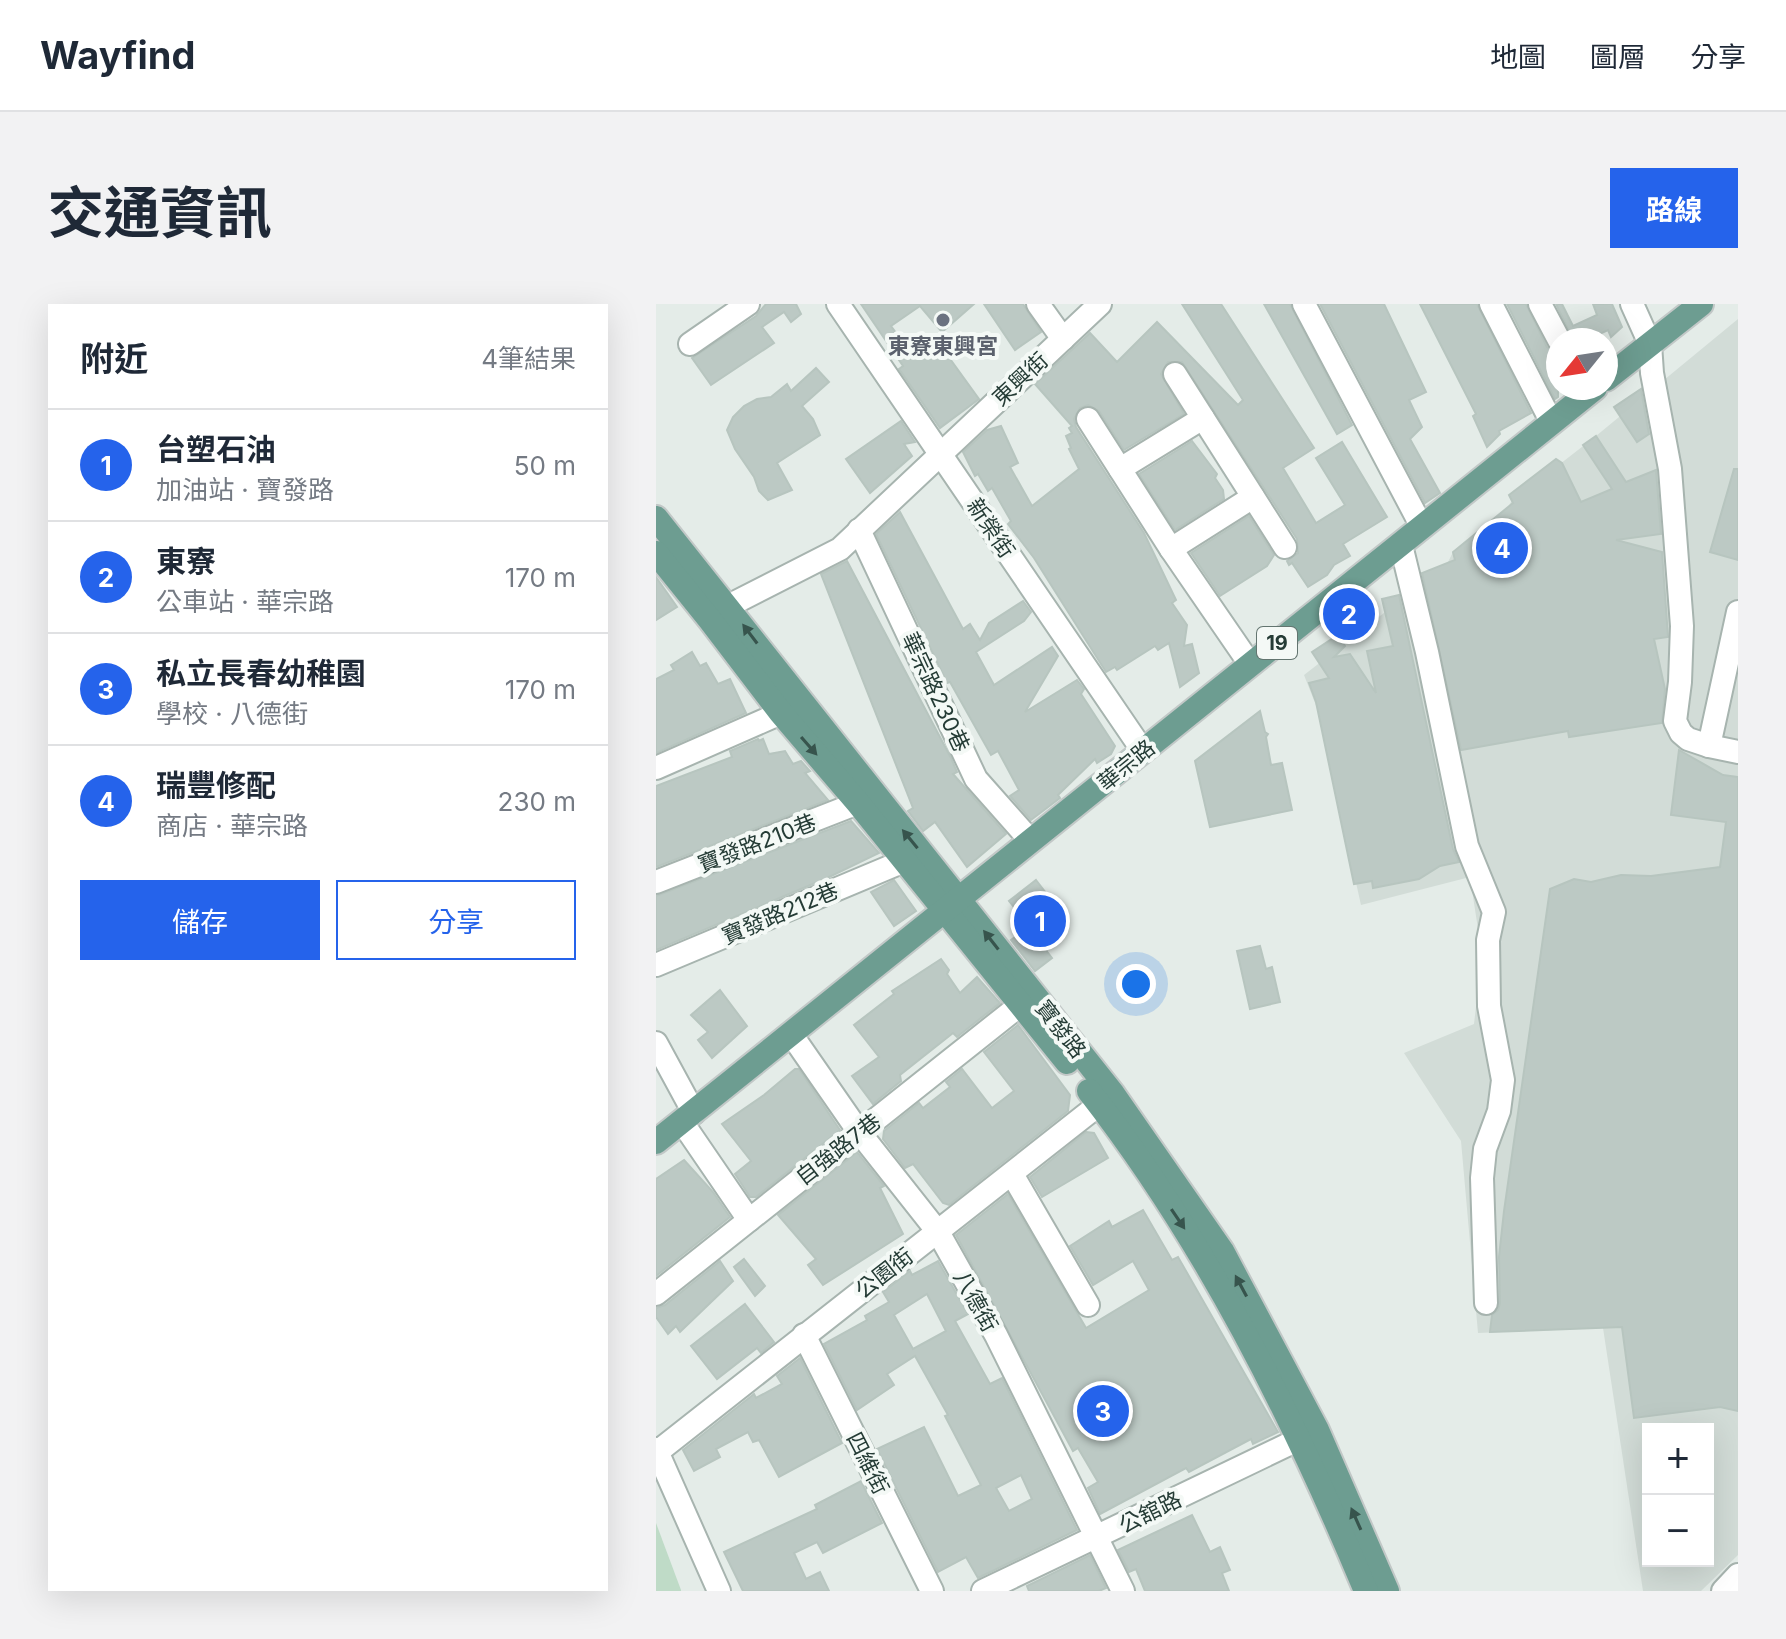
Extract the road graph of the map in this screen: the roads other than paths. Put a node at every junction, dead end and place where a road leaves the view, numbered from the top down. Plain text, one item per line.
1 (748, 304) edge
2 (838, 304) edge
3 (1038, 304) edge
4 (1100, 304) edge
5 (1304, 304) edge
6 (1491, 304) edge
7 (1540, 304) edge
8 (1632, 304) edge
9 (1701, 304) edge
10 (1553, 328) edge
11 (1063, 339) junction
12 (690, 344) dead end
13 (1650, 344) junction
14 (1618, 369) edge
15 (1175, 374) dead end
16 (1579, 400) edge
17 (1203, 418) junction
18 (1088, 419) dead end
19 (1552, 423) junction
20 (940, 453) junction
21 (1120, 469) junction
22 (1253, 497) junction
23 (656, 518) edge
24 (1422, 527) junction
25 (859, 530) junction
26 (1401, 545) junction
27 (1285, 547) dead end
28 (1171, 549) junction
29 (657, 555) edge
30 (1738, 612) edge
31 (719, 613) junction
32 (1250, 664) junction
33 (781, 713) junction
34 (1709, 746) junction
35 (1143, 751) junction
36 (1738, 752) edge
37 (656, 768) edge
38 (858, 803) junction
39 (1031, 841) junction
40 (904, 861) junction
41 (656, 882) edge
42 (952, 906) junction
43 (656, 965) edge
44 (1020, 1005) junction
45 (791, 1034) junction
46 (656, 1043) edge
47 (1106, 1099) junction
48 (688, 1117) junction
49 (859, 1132) junction
50 (656, 1142) edge
51 (1012, 1174) junction
52 (749, 1220) junction
53 (938, 1232) junction
54 (656, 1294) edge
55 (1486, 1303) dead end
56 (1088, 1305) dead end
57 (804, 1335) junction
58 (1308, 1435) junction
59 (656, 1451) edge
60 (1098, 1537) junction
61 (1738, 1575) edge
62 (719, 1591) edge
63 (932, 1591) edge
64 (983, 1591) edge
65 (1123, 1591) edge
66 (1366, 1591) edge
67 (1387, 1591) edge
68 (1723, 1591) edge

1 - 12 street
2 - 20 street, 新榮街
3 - 11 street
4 - 11 street, 東興街
5 - 24 street
6 - 19 street
7 - 10 street
8 - 13 street
9 - 13 main road, 華宗路 / 19
11 - 20 street, 東興街
13 - 14 main road, 華宗路 / 19
13 - 34 street
15 - 17 street
16 - 19 main road, 華宗路 / 19
17 - 21 street
17 - 22 street
18 - 21 street
19 - 24 main road, 華宗路 / 19
20 - 25 street, 東興街
20 - 35 street, 新榮街
21 - 28 street
22 - 27 street
22 - 28 street
23 - 31 main road, 寶發路
24 - 26 main road, 華宗路 / 19
25 - 31 street, 東興街
25 - 39 street, 華宗路230巷
26 - 32 main road, 華宗路 / 19
26 - 55 street
28 - 32 street
29 - 31 main road, 寶發路
30 - 34 street
31 - 33 main road, 寶發路
42 -> 31 main road, 寶發路
32 - 35 main road, 華宗路 / 19
33 - 37 street
33 -> 38 main road, 寶發路
34 - 36 street
35 - 39 main road, 華宗路 / 19
38 - 40 main road, 寶發路
38 - 41 street, 寶發路210巷
39 - 42 main road, 華宗路 / 19
40 - 42 main road, 寶發路
40 - 43 street, 寶發路212巷
42 - 44 main road, 寶發路
42 - 45 main road, 華宗路 / 19
47 -> 42 main road, 寶發路
44 - 47 main road, 寶發路
44 - 49 street, 自強路7巷
45 - 48 main road, 華宗路 / 19
45 - 49 street, 八德街
46 - 48 street
47 - 51 street, 公園街
47 - 58 main road, 寶發路
48 - 50 main road, 華宗路 / 19
48 - 52 street
49 - 52 street, 自強路7巷
49 - 53 street, 八德街
51 - 53 street, 公園街
51 - 56 street
52 - 54 street, 自強路7巷
53 - 57 street, 公園街
53 - 60 street, 八德街
57 - 59 street, 公園街
57 - 63 street, 四維街
58 - 60 street, 公舘路
58 - 66 main road, 寶發路
67 -> 58 main road, 寶發路
59 - 62 street
60 - 64 street, 公舘路
60 - 65 street, 八德街
61 - 68 street

